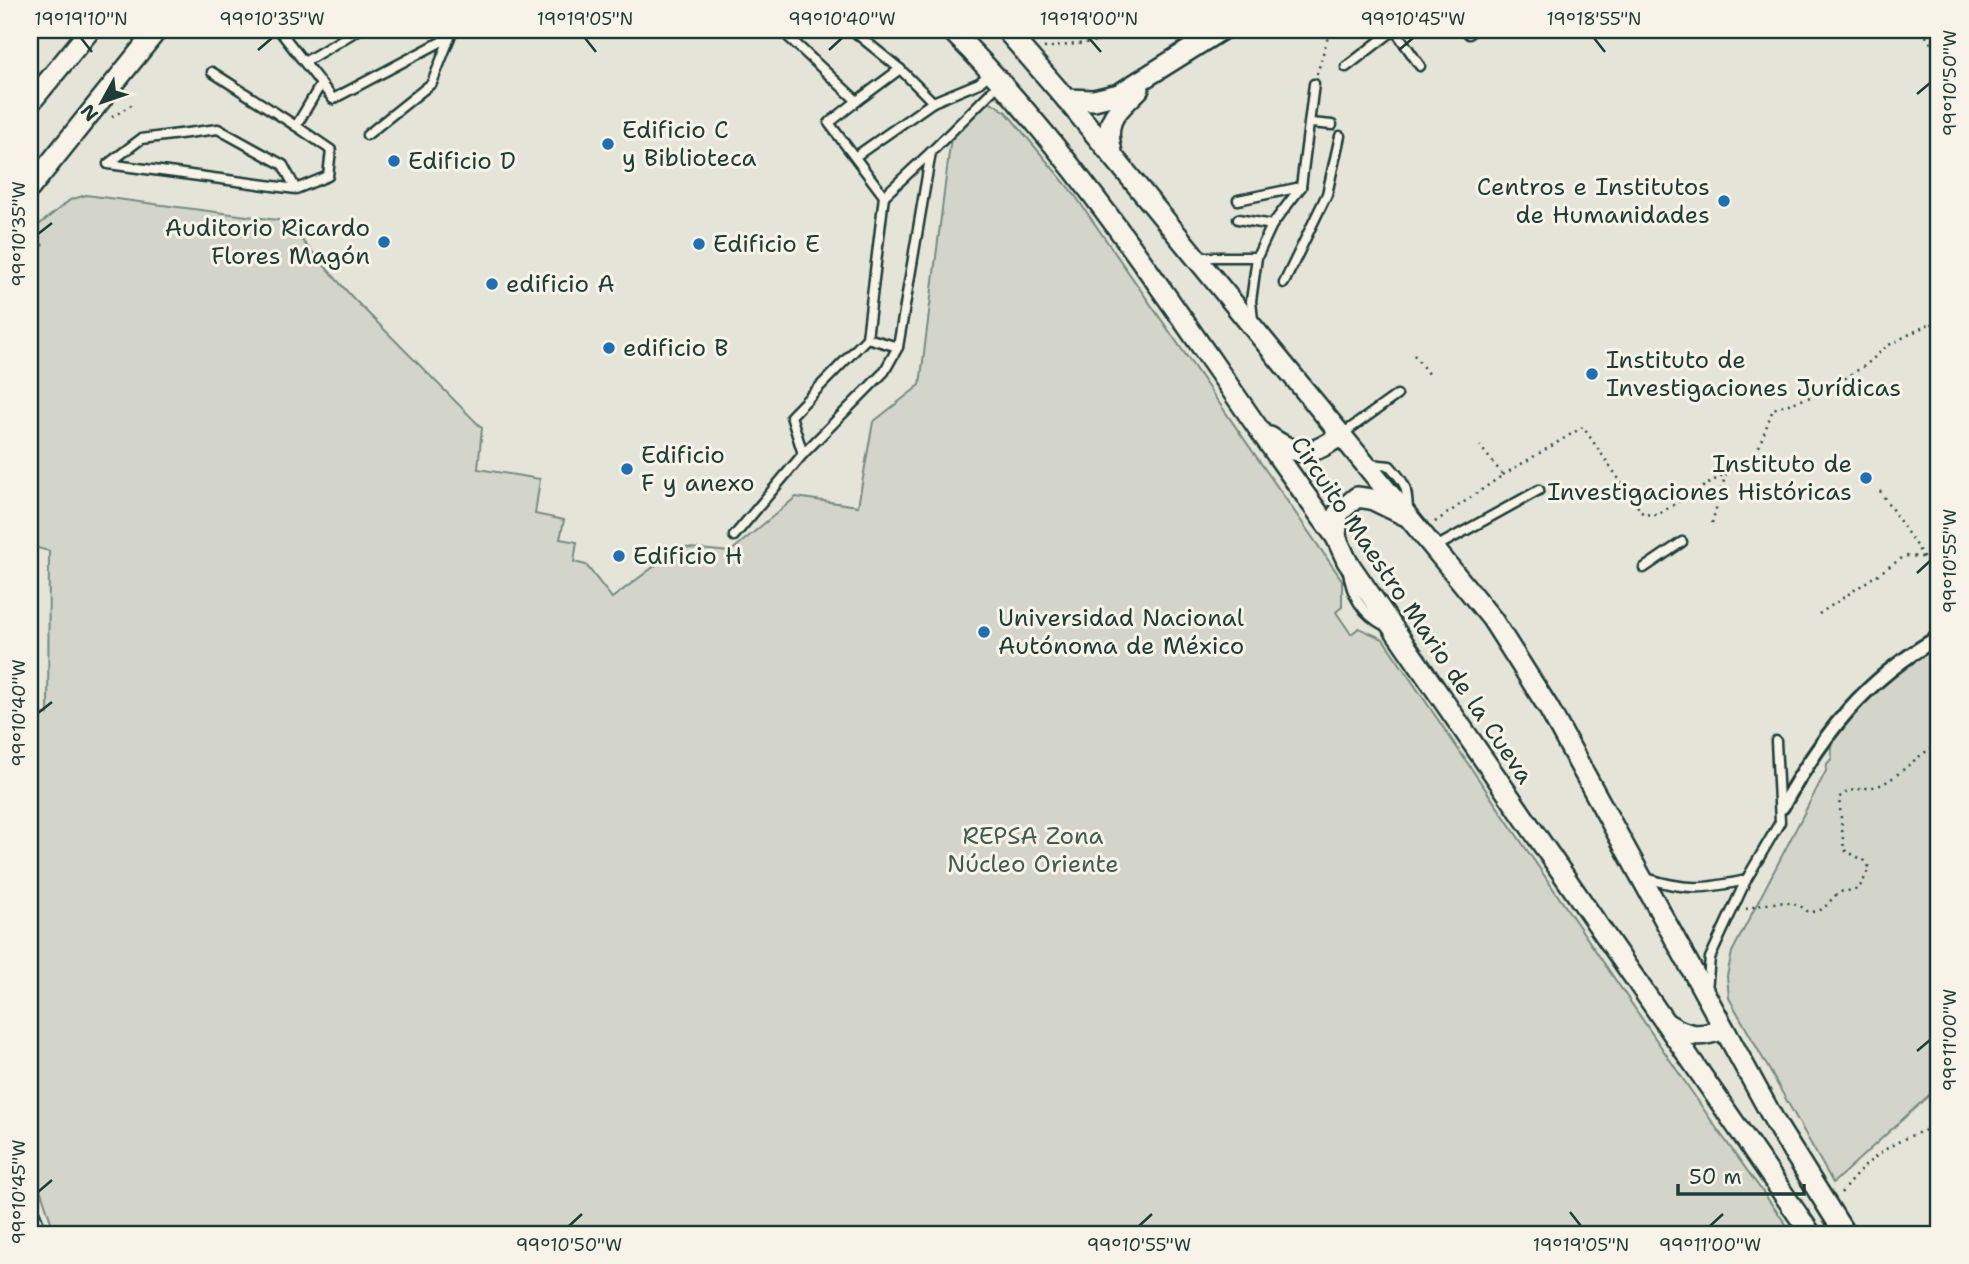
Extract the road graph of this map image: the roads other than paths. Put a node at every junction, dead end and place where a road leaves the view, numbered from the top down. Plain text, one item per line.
1 (90, 30) edge
2 (157, 30) edge
3 (279, 30) edge
4 (358, 30) edge
5 (781, 30) edge
6 (852, 30) edge
7 (951, 30) edge
8 (1006, 30) edge
9 (1221, 30) edge
10 (1394, 30) edge
11 (450, 33) edge
12 (306, 61) junction
13 (1420, 66) dead end
14 (1346, 67) dead end
15 (900, 69) junction
16 (212, 72) dead end
17 (997, 76) junction
18 (1151, 76) junction
19 (321, 84) junction
20 (1314, 84) road end
21 (1066, 99) junction
22 (857, 101) junction
23 (933, 102) junction
24 (30, 103) edge
25 (1311, 124) junction
26 (1332, 125) dead end
27 (296, 126) junction
28 (368, 135) dead end
29 (1340, 136) dead end
30 (931, 152) junction
31 (856, 156) junction
32 (1113, 156) junction
33 (1301, 187) junction
34 (30, 188) edge
35 (296, 189) junction
36 (884, 196) junction
37 (1238, 200) dead end
38 (1238, 219) dead end
39 (1272, 225) junction
40 (1196, 257) junction
41 (1257, 257) junction
42 (1283, 284) dead end
43 (1253, 327) junction
44 (867, 338) junction
45 (898, 347) junction
46 (1397, 395) dead end
47 (1260, 431) junction
48 (1341, 435) junction
49 (803, 454) junction
50 (1539, 490) dead end
51 (1414, 524) junction
52 (734, 536) dead end
53 (1336, 537) junction
54 (1682, 542) dead end
55 (1434, 548) junction
56 (1644, 568) dead end
57 (1939, 638) edge
58 (1776, 741) dead end
59 (1782, 807) junction
60 (1640, 875) junction
61 (1746, 880) junction
62 (1706, 993) junction
63 (1660, 1018) junction
64 (1724, 1029) junction
65 (30, 1216) edge
66 (36, 1234) edge
67 (1811, 1234) edge
68 (1845, 1234) edge

1 - 24 street
2 - 34 street
3 - 12 lane
4 - 12 lane
5 - 22 lane
6 - 15 lane
7 - 17 street, Circuito Maestro Mario de la Cueva
8 - 21 street, Circuito Maestro Mario de la Cueva
9 - 18 street
10 - 13 lane
10 - 14 lane
11 - 19 lane
11 - 28 lane
12 - 19 lane
15 - 22 lane
15 - 23 lane
16 - 27 lane
17 - 23 lane
17 - 30 lane
17 - 47 street, Circuito Maestro Mario de la Cueva
18 - 21 street
18 - 32 street
19 - 27 lane
20 - 25 lane
21 - 32 street, Circuito Maestro Mario de la Cueva
22 - 31 lane
23 - 31 lane
25 - 26 lane
25 - 33 lane
27 - 35 lane
29 - 42 lane
30 - 36 lane
30 - 45 lane
31 - 36 lane
32 - 40 street, Circuito Maestro Mario de la Cueva
33 - 37 lane
33 - 39 lane
35 - 35 lane
36 - 44 lane
38 - 39 lane
39 - 41 lane
40 - 41 lane
40 - 43 street, Circuito Maestro Mario de la Cueva
41 - 43 lane
43 - 48 street, Circuito Maestro Mario de la Cueva
44 - 45 lane
44 - 49 lane
45 - 49 lane
46 - 48 lane
47 - 48 street
47 - 53 street, Circuito Maestro Mario de la Cueva
48 - 51 street, Circuito Maestro Mario de la Cueva
49 - 52 lane
50 - 55 lane
51 - 53 street
51 - 55 street, Circuito Maestro Mario de la Cueva
53 - 63 street, Circuito Maestro Mario de la Cueva
54 - 56 lane
55 - 60 street, Circuito Maestro Mario de la Cueva
57 - 59 street
58 - 59 lane
59 - 61 lane
60 - 61 lane
60 - 62 street, Circuito Maestro Mario de la Cueva
61 - 62 lane
62 - 64 street, Circuito Maestro Mario de la Cueva
63 - 64 street
63 - 67 street, Circuito Maestro Mario de la Cueva
64 - 68 street, Circuito Maestro Mario de la Cueva
65 - 66 street

